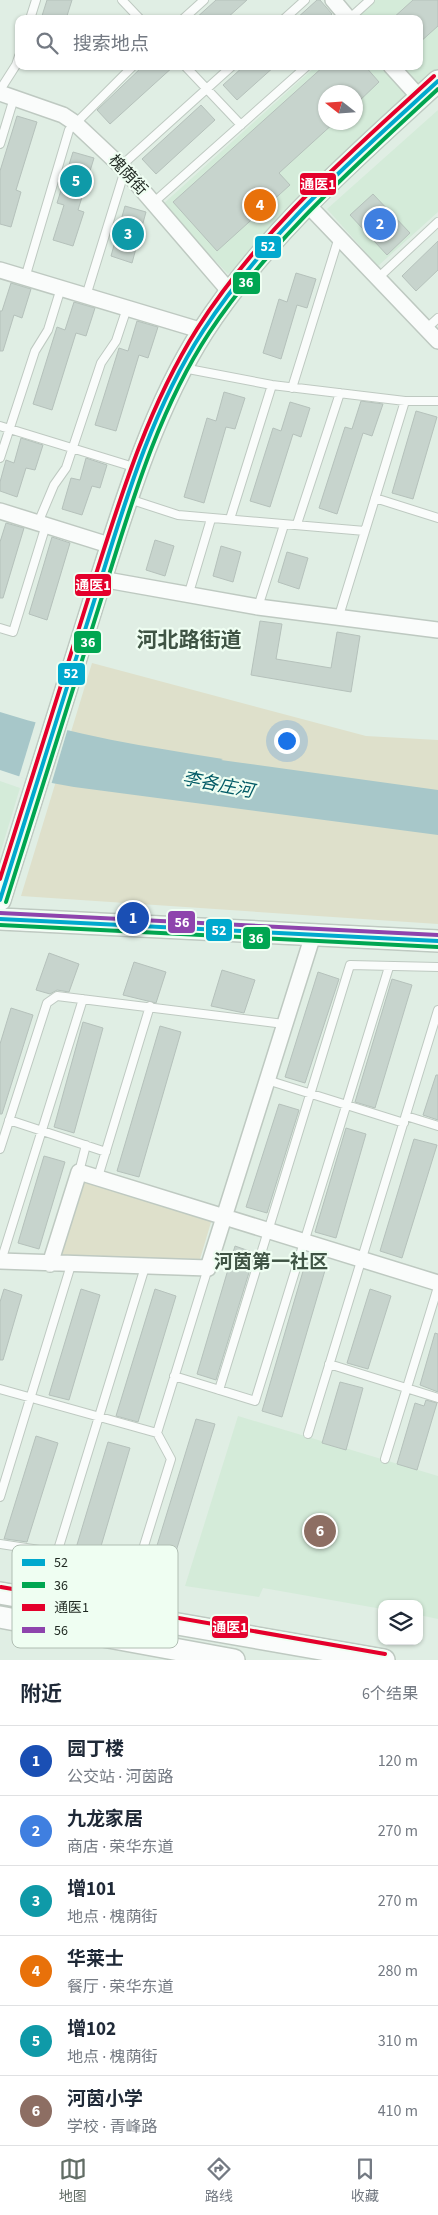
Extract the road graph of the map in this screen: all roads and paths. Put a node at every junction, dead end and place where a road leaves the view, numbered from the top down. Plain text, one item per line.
1 (36, 0) edge
2 (122, 0) edge
3 (204, 0) edge
4 (305, 0) edge
5 (333, 0) edge
6 (370, 0) edge
7 (31, 15) edge
8 (136, 15) edge
9 (187, 15) edge
10 (288, 15) edge
11 (346, 15) edge
12 (353, 15) edge
13 (15, 67) edge
14 (129, 70) edge
15 (189, 70) edge
16 (227, 70) edge
17 (303, 70) edge
18 (395, 70) edge
19 (438, 82) edge
20 (206, 89) junction
21 (0, 91) edge
22 (14, 98) junction
23 (420, 98) junction
24 (74, 123) junction
25 (241, 125) junction
26 (0, 144) edge
27 (123, 168) junction
28 (153, 203) junction
29 (308, 204) junction
30 (438, 222) edge
31 (339, 237) junction
32 (0, 270) edge
33 (25, 278) junction
34 (378, 278) junction
35 (61, 288) junction
36 (230, 292) junction
37 (86, 296) junction
38 (127, 308) junction
39 (438, 318) edge
40 (426, 329) junction
41 (203, 331) junction
42 (438, 341) edge
43 (181, 367) junction
44 (272, 386) junction
45 (292, 388) junction
46 (340, 392) junction
47 (405, 401) junction
48 (438, 401) edge
49 (0, 426) edge
50 (11, 430) junction
51 (73, 450) junction
52 (0, 458) edge
53 (139, 468) junction
54 (127, 498) junction
55 (375, 498) junction
56 (0, 511) edge
57 (438, 518) edge
58 (211, 519) junction
59 (230, 519) junction
60 (42, 524) junction
61 (297, 524) junction
62 (284, 525) junction
63 (365, 531) junction
64 (112, 546) junction
65 (101, 579) junction
66 (188, 596) junction
67 (258, 607) junction
68 (338, 619) junction
69 (0, 628) edge
70 (438, 630) edge
71 (0, 900) edge
72 (0, 919) edge
73 (313, 935) junction
74 (438, 941) edge
75 (389, 967) junction
76 (438, 967) edge
77 (83, 999) junction
78 (150, 1006) junction
79 (438, 1010) edge
80 (284, 1024) junction
81 (429, 1040) junction
82 (438, 1043) edge
83 (268, 1080) junction
84 (310, 1094) junction
85 (346, 1105) junction
86 (404, 1119) junction
87 (8, 1120) junction
88 (438, 1126) edge
89 (42, 1131) junction
90 (86, 1145) junction
91 (0, 1149) edge
92 (106, 1152) junction
93 (78, 1172) junction
94 (98, 1178) junction
95 (224, 1217) junction
96 (268, 1230) junction
97 (304, 1242) junction
98 (362, 1259) junction
99 (0, 1263) edge
100 (50, 1264) junction
101 (71, 1264) junction
102 (145, 1267) junction
103 (208, 1268) junction
104 (438, 1285) edge
105 (330, 1364) junction
106 (174, 1376) junction
107 (407, 1388) junction
108 (0, 1389) edge
109 (219, 1390) junction
110 (30, 1398) junction
111 (438, 1398) edge
112 (99, 1417) junction
113 (156, 1434) junction
114 (308, 1434) dead end
115 (385, 1459) dead end
116 (0, 1497) edge
117 (59, 1545) edge
118 (144, 1545) edge
119 (178, 1624) edge
120 (243, 1636) junction
121 (169, 1648) edge
122 (234, 1660) edge
123 (239, 1660) edge
124 (384, 1660) edge

1 - 7 lane
2 - 8 lane
3 - 9 lane
4 - 10 lane
5 - 11 street
6 - 12 lane
13 - 21 lane
14 - 24 lane
15 - 20 lane
16 - 20 lane
17 - 25 lane
18 - 23 street
19 - 23 street
20 - 25 lane
20 - 27 lane
21 - 22 street, 槐荫街
22 - 24 street, 槐荫街
22 - 26 lane
23 - 29 street
24 - 27 street, 槐荫街
24 - 33 lane
25 - 28 lane
27 - 28 street, 槐荫街
27 - 37 lane
28 - 36 street, 槐荫街
29 - 31 street
29 - 36 street
30 - 34 lane
31 - 34 street
31 - 45 lane
32 - 33 street
33 - 35 street
34 - 40 street
35 - 37 street
35 - 50 lane
36 - 41 street
37 - 38 street
38 - 41 street
38 - 51 lane
39 - 40 lane
40 - 42 street
41 - 43 street
43 - 44 lane
43 - 53 street
44 - 45 lane
44 - 59 lane
45 - 46 lane
46 - 47 lane
46 - 61 lane
47 - 48 lane
47 - 55 lane
49 - 50 lane
50 - 51 lane
50 - 52 lane
51 - 53 lane
51 - 60 lane
53 - 54 street
54 - 58 lane
54 - 64 street
55 - 57 lane
55 - 63 lane
56 - 60 street
58 - 59 lane
58 - 66 lane
59 - 62 lane
60 - 64 street
60 - 69 lane
61 - 62 lane
61 - 63 lane
62 - 67 lane
63 - 68 lane
64 - 65 street
65 - 66 street
65 - 71 street
66 - 67 street
67 - 68 street
68 - 70 street
72 - 73 street
73 - 74 street
73 - 80 street
75 - 76 lane
75 - 84 lane
75 - 85 lane
77 - 78 lane
77 - 87 lane
77 - 89 lane
78 - 80 lane
78 - 92 lane
79 - 81 lane
80 - 83 street
81 - 82 lane
81 - 86 lane
83 - 84 lane
83 - 95 street
84 - 85 lane
84 - 96 lane
85 - 86 lane
85 - 97 lane
86 - 88 lane
86 - 98 lane
87 - 89 lane
87 - 91 lane
89 - 90 lane
89 - 99 lane
90 - 92 lane
90 - 93 lane
92 - 94 lane
93 - 94 street
93 - 100 street
94 - 95 street
95 - 96 street
95 - 103 street
96 - 97 street
96 - 109 lane
97 - 98 street
97 - 109 lane
98 - 104 street
98 - 105 lane
99 - 100 street
100 - 101 street
101 - 102 street
101 - 110 lane
102 - 103 street
102 - 112 lane
103 - 106 lane
104 - 107 lane
105 - 107 lane
105 - 114 lane
106 - 109 lane
106 - 113 lane
107 - 111 lane
107 - 115 lane
108 - 110 lane
110 - 112 lane
110 - 116 lane
112 - 113 lane
112 - 117 lane
113 - 118 lane
119 - 120 street
120 - 123 street
120 - 124 street
121 - 122 street

